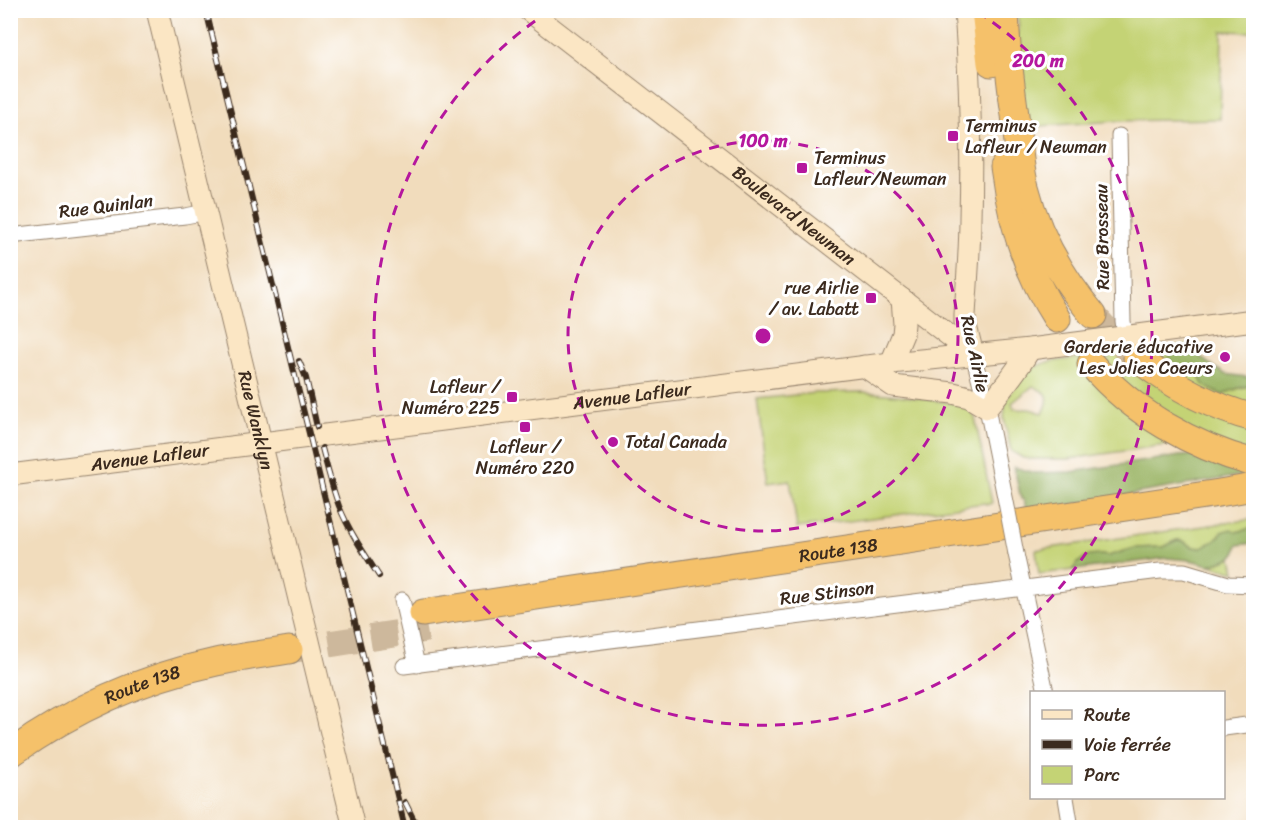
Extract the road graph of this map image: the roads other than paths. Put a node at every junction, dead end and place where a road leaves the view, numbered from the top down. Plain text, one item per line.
1 (157, 10) edge
2 (528, 10) edge
3 (965, 10) edge
4 (985, 10) edge
5 (1005, 10) edge
6 (1119, 136) dead end
7 (207, 212) junction
8 (10, 236) edge
9 (902, 299) junction
10 (1093, 315) tunnel mouth
11 (1057, 319) dead end
12 (1254, 320) edge
13 (1131, 347) junction
14 (1030, 349) junction
15 (973, 354) junction
16 (891, 363) junction
17 (1091, 364) dead end
18 (864, 366) junction
19 (987, 408) junction
20 (1254, 418) edge
21 (262, 444) junction
22 (1254, 463) edge
23 (10, 475) edge
24 (1254, 487) edge
25 (1254, 506) edge
26 (1254, 585) edge
27 (1024, 588) junction
28 (417, 614) junction
29 (1046, 691) edge
30 (1254, 724) edge
31 (1225, 728) edge
32 (10, 733) edge
33 (10, 754) edge
34 (1066, 799) edge
35 (354, 828) edge
36 (1071, 828) edge

1 - 7 main road, Rue Wanklyn
2 - 9 main road, Boulevard Newman
3 - 15 main road, Rue Airlie
4 - 11 highway
5 - 10 highway
6 - 13 street, Rue Brosseau
7 - 8 street, Rue Quinlan
7 - 21 main road, Rue Wanklyn
9 - 15 main road, Boulevard Newman
9 - 16 main road
12 - 13 main road, Avenue Lafleur
13 - 14 main road, Avenue Lafleur
13 - 20 highway
14 - 15 main road, Avenue Lafleur
14 - 19 main road
15 - 16 main road, Avenue Lafleur
15 - 19 street, Rue Airlie
16 - 18 main road, Avenue Lafleur
17 - 22 highway
18 - 19 main road
18 - 21 main road, Avenue Lafleur
19 - 27 street, Rue Airlie, bridge
21 - 23 main road, Avenue Lafleur
21 - 35 main road, Rue Wanklyn
24 - 28 highway, Route 138
25 - 28 highway, Route 138
26 - 27 street, Rue Stinson
27 - 28 street, Rue Stinson
27 - 29 street, Rue Airlie
30 - 31 street
32 - 33 highway, Route 138
34 - 36 street

